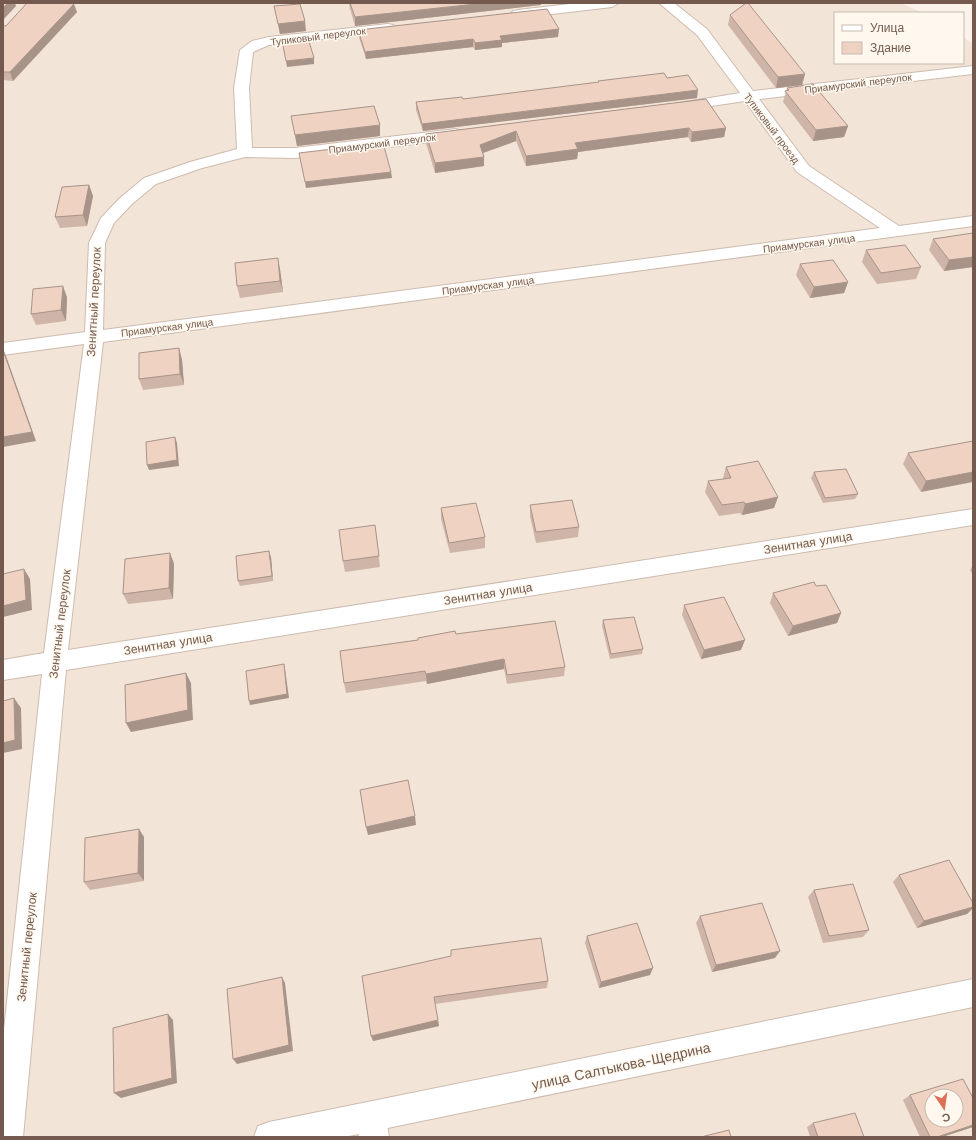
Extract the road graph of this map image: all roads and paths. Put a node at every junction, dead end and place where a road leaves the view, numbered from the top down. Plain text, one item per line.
1 (612, 3) edge
2 (666, 3) edge
3 (503, 15) edge
4 (402, 27) edge
5 (973, 70) edge
6 (748, 96) junction
7 (668, 108) edge
8 (469, 132) edge
9 (245, 152) junction
10 (196, 165) joint
11 (973, 221) edge
12 (897, 232) junction
13 (94, 336) junction
14 (3, 349) edge
15 (973, 517) edge
16 (55, 662) junction
17 (3, 670) edge
18 (973, 993) edge
19 (373, 1127) edge
20 (8, 1137) edge
21 (269, 1137) edge

1 - 3 street
2 - 6 street, Тупиковый проезд
4 - 9 street, Тупиковый переулок
5 - 6 street, Приамурский переулок
6 - 7 street, Приамурский переулок
6 - 12 street, Тупиковый проезд
8 - 9 street, Приамурский переулок
9 - 10 street, Приамурский переулок
10 - 13 street, Зенитный переулок
11 - 12 street, Приамурская улица
12 - 13 street, Приамурская улица
13 - 14 street, Приамурская улица
13 - 16 street, Зенитный переулок
15 - 16 street, Зенитная улица
16 - 17 street, Зенитная улица
16 - 20 street, Зенитный переулок
18 - 19 street, улица Салтыкова-Щедрина
19 - 21 street, улица Салтыкова-Щедрина

